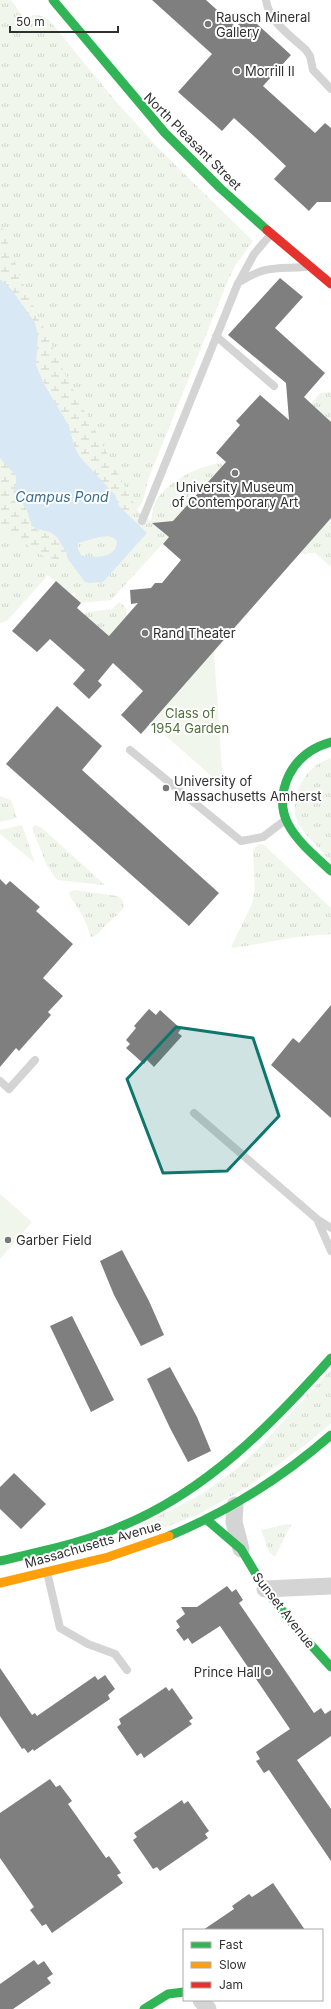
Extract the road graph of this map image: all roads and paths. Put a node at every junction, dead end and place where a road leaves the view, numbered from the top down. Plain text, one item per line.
1 (54, 0) edge
2 (266, 0) edge
3 (331, 89) edge
4 (271, 234) junction
5 (311, 267) junction
6 (238, 283) junction
7 (331, 284) edge
8 (216, 336) junction
9 (274, 386) dead end
10 (142, 521) dead end
11 (331, 742) edge
12 (130, 750) dead end
13 (284, 820) junction
14 (331, 871) edge
15 (35, 1060) dead end
16 (0, 1081) edge
17 (194, 1113) dead end
18 (317, 1219) junction
19 (331, 1228) edge
20 (331, 1251) edge
21 (331, 1358) edge
22 (331, 1435) edge
23 (235, 1506) junction
24 (207, 1520) junction
25 (241, 1549) junction
26 (0, 1561) edge
27 (46, 1571) junction
28 (0, 1583) edge
29 (331, 1586) edge
30 (266, 1589) junction
31 (331, 1667) edge
32 (127, 1670) dead end
33 (183, 1992) edge
34 (202, 2001) edge
35 (144, 2009) edge
36 (208, 2009) edge

1 - 4 main road, North Pleasant Street
2 - 3 lane
4 - 5 main road, North Pleasant Street
4 - 6 lane
5 - 6 lane
5 - 7 main road, North Pleasant Street
6 - 8 lane
8 - 9 lane
8 - 10 lane
11 - 13 main road
12 - 13 lane
13 - 14 main road
15 - 16 lane
17 - 18 lane
18 - 19 lane
18 - 20 lane
21 - 26 main road, Massachusetts Avenue
22 - 23 main road, Massachusetts Avenue
23 - 24 main road, Massachusetts Avenue
23 - 25 street, Sunset Avenue
24 - 25 main road, Sunset Avenue
24 - 27 main road, Massachusetts Avenue
25 - 30 main road, Sunset Avenue
27 - 28 main road, Massachusetts Avenue
27 - 32 lane
29 - 30 street
30 - 31 main road, Sunset Avenue
33 - 35 main road
34 - 36 street

